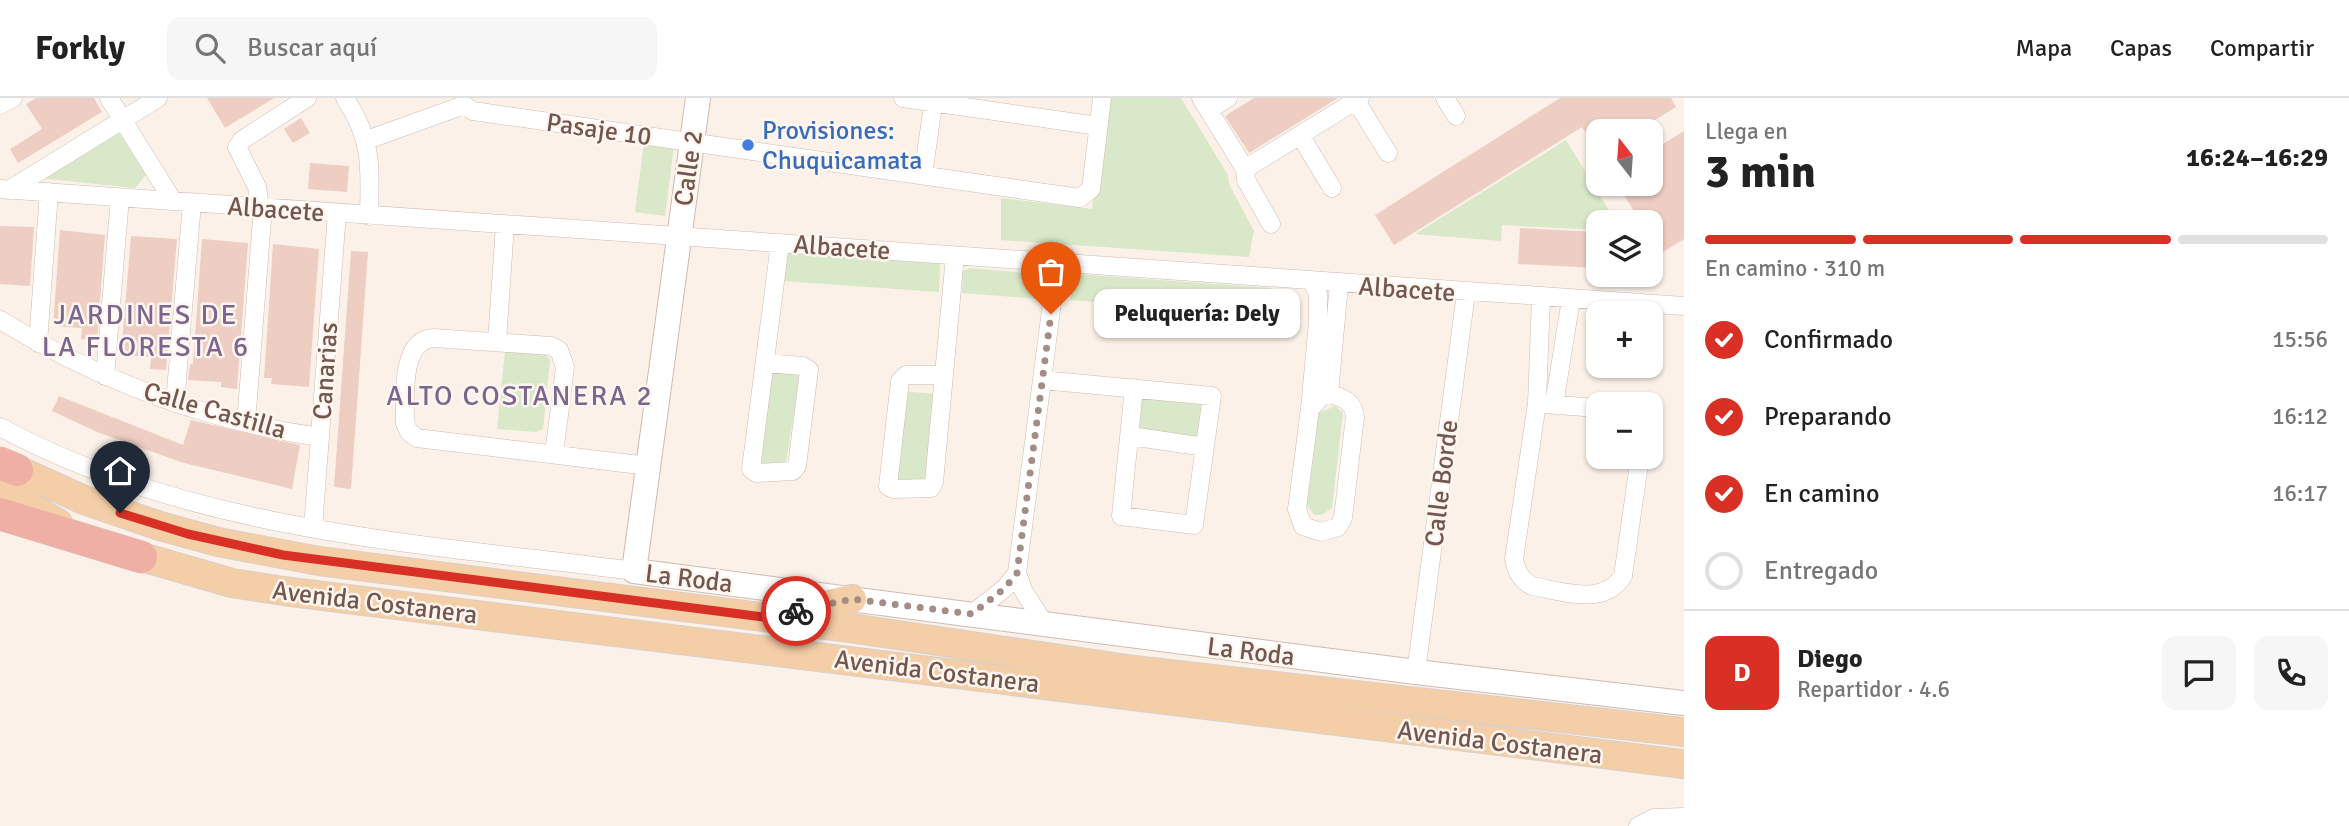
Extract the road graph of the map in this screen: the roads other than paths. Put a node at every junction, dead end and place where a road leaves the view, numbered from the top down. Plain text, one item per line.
1 (13, 98) edge
2 (109, 98) edge
3 (158, 98) edge
4 (307, 98) edge
5 (345, 98) edge
6 (698, 98) edge
7 (903, 98) edge
8 (1102, 98) edge
9 (1228, 98) edge
10 (1445, 98) edge
11 (1358, 99) edge
12 (934, 100) edge
13 (463, 102) edge
14 (1205, 104) edge
15 (0, 105) edge
16 (1456, 116) dead end
17 (122, 119) junction
18 (1098, 125) junction
19 (1300, 135) junction
20 (367, 140) junction
21 (692, 142) junction
22 (1388, 153) dead end
23 (1245, 169) junction
24 (923, 175) junction
25 (1332, 188) dead end
26 (5, 189) edge
27 (49, 192) junction
28 (120, 198) junction
29 (173, 201) junction
30 (192, 203) junction
31 (261, 208) junction
32 (337, 213) junction
33 (369, 216) junction
34 (1271, 224) dead end
35 (505, 225) junction
36 (678, 237) junction
37 (780, 243) junction
38 (955, 256) junction
39 (1057, 264) junction
40 (1312, 282) junction
41 (1339, 284) junction
42 (1466, 293) junction
43 (1541, 297) junction
44 (1571, 299) junction
45 (1684, 306) edge
46 (0, 320) edge
47 (497, 342) junction
48 (38, 343) junction
49 (765, 363) junction
50 (944, 375) junction
51 (105, 376) junction
52 (1042, 380) junction
53 (1135, 388) junction
54 (1329, 394) junction
55 (175, 403) junction
56 (1546, 404) junction
57 (1586, 407) edge
58 (1310, 408) junction
59 (246, 424) junction
60 (0, 427) edge
61 (1130, 436) junction
62 (320, 437) junction
63 (1205, 447) junction
64 (554, 454) junction
65 (648, 466) junction
66 (1638, 469) edge
67 (4, 471) edge
68 (0, 514) edge
69 (313, 528) junction
70 (141, 557) junction
71 (634, 571) junction
72 (1017, 573) junction
73 (852, 599) junction
74 (972, 614) junction
75 (763, 617) junction
76 (1045, 625) junction
77 (1416, 672) junction
78 (1684, 703) edge
79 (1684, 732) edge
80 (1684, 764) edge
81 (1684, 817) edge
82 (1638, 826) edge

1 - 15 street
2 - 17 street
3 - 17 street
4 - 31 street
5 - 20 street
6 - 21 street, Calle 2
7 - 12 street
8 - 18 street
9 - 14 street
10 - 16 street
11 - 19 street
11 - 22 street
12 - 18 street
12 - 24 street
13 - 20 street, Pasaje 10
13 - 21 street, Pasaje 10
14 - 23 street
17 - 26 street
17 - 29 street
18 - 24 street, Pasaje 10
19 - 23 street
19 - 25 street
20 - 33 street
21 - 24 street, Pasaje 10
21 - 36 street, Calle 2
23 - 34 street
26 - 27 street, Albacete
27 - 28 street, Albacete
27 - 48 street
28 - 29 street, Albacete
28 - 51 street
29 - 30 street, Albacete
30 - 31 street, Albacete
30 - 55 street
31 - 32 street, Albacete
31 - 59 street
32 - 33 street, Albacete
32 - 62 street, Canarias
33 - 35 street, Albacete
35 - 36 street, Albacete
35 - 47 street
36 - 37 street, Albacete
36 - 65 street, Calle 2
37 - 38 street, Albacete
37 - 49 street
38 - 39 street, Albacete
38 - 50 street
39 - 40 street, Albacete
39 - 52 street
40 - 41 street, Albacete
40 - 58 street
41 - 42 street, Albacete
41 - 54 street
42 - 43 street, Albacete
42 - 77 street, Calle Borde
43 - 44 street, Albacete
43 - 56 street
44 - 45 street, Albacete
44 - 56 street
46 - 48 street, Calle Castilla
47 - 64 street
47 - 64 street
48 - 51 street, Calle Castilla
49 - 49 street
50 - 50 street
51 - 55 street, Calle Castilla
52 - 53 street
52 - 72 street
53 - 61 street
53 - 63 street
54 - 58 street
54 - 58 street
55 - 59 street, Calle Castilla
56 - 57 street
56 - 66 street
59 - 62 street, Calle Castilla
60 - 69 street, La Roda
61 - 63 street
61 - 63 street
62 - 69 street, Canarias
64 - 65 street
65 - 71 street, Calle 2
67 - 70 main road, Avenida Costanera
67 - 75 main road, Avenida Costanera
68 - 70 highway
69 - 71 street, La Roda
70 - 80 main road, Avenida Costanera
71 - 73 street, La Roda
72 - 74 street
72 - 76 street
73 - 74 street, La Roda
73 - 75 main road
74 - 76 street, La Roda
75 - 79 main road, Avenida Costanera
76 - 77 street, La Roda
77 - 78 street, La Roda
81 - 82 street

